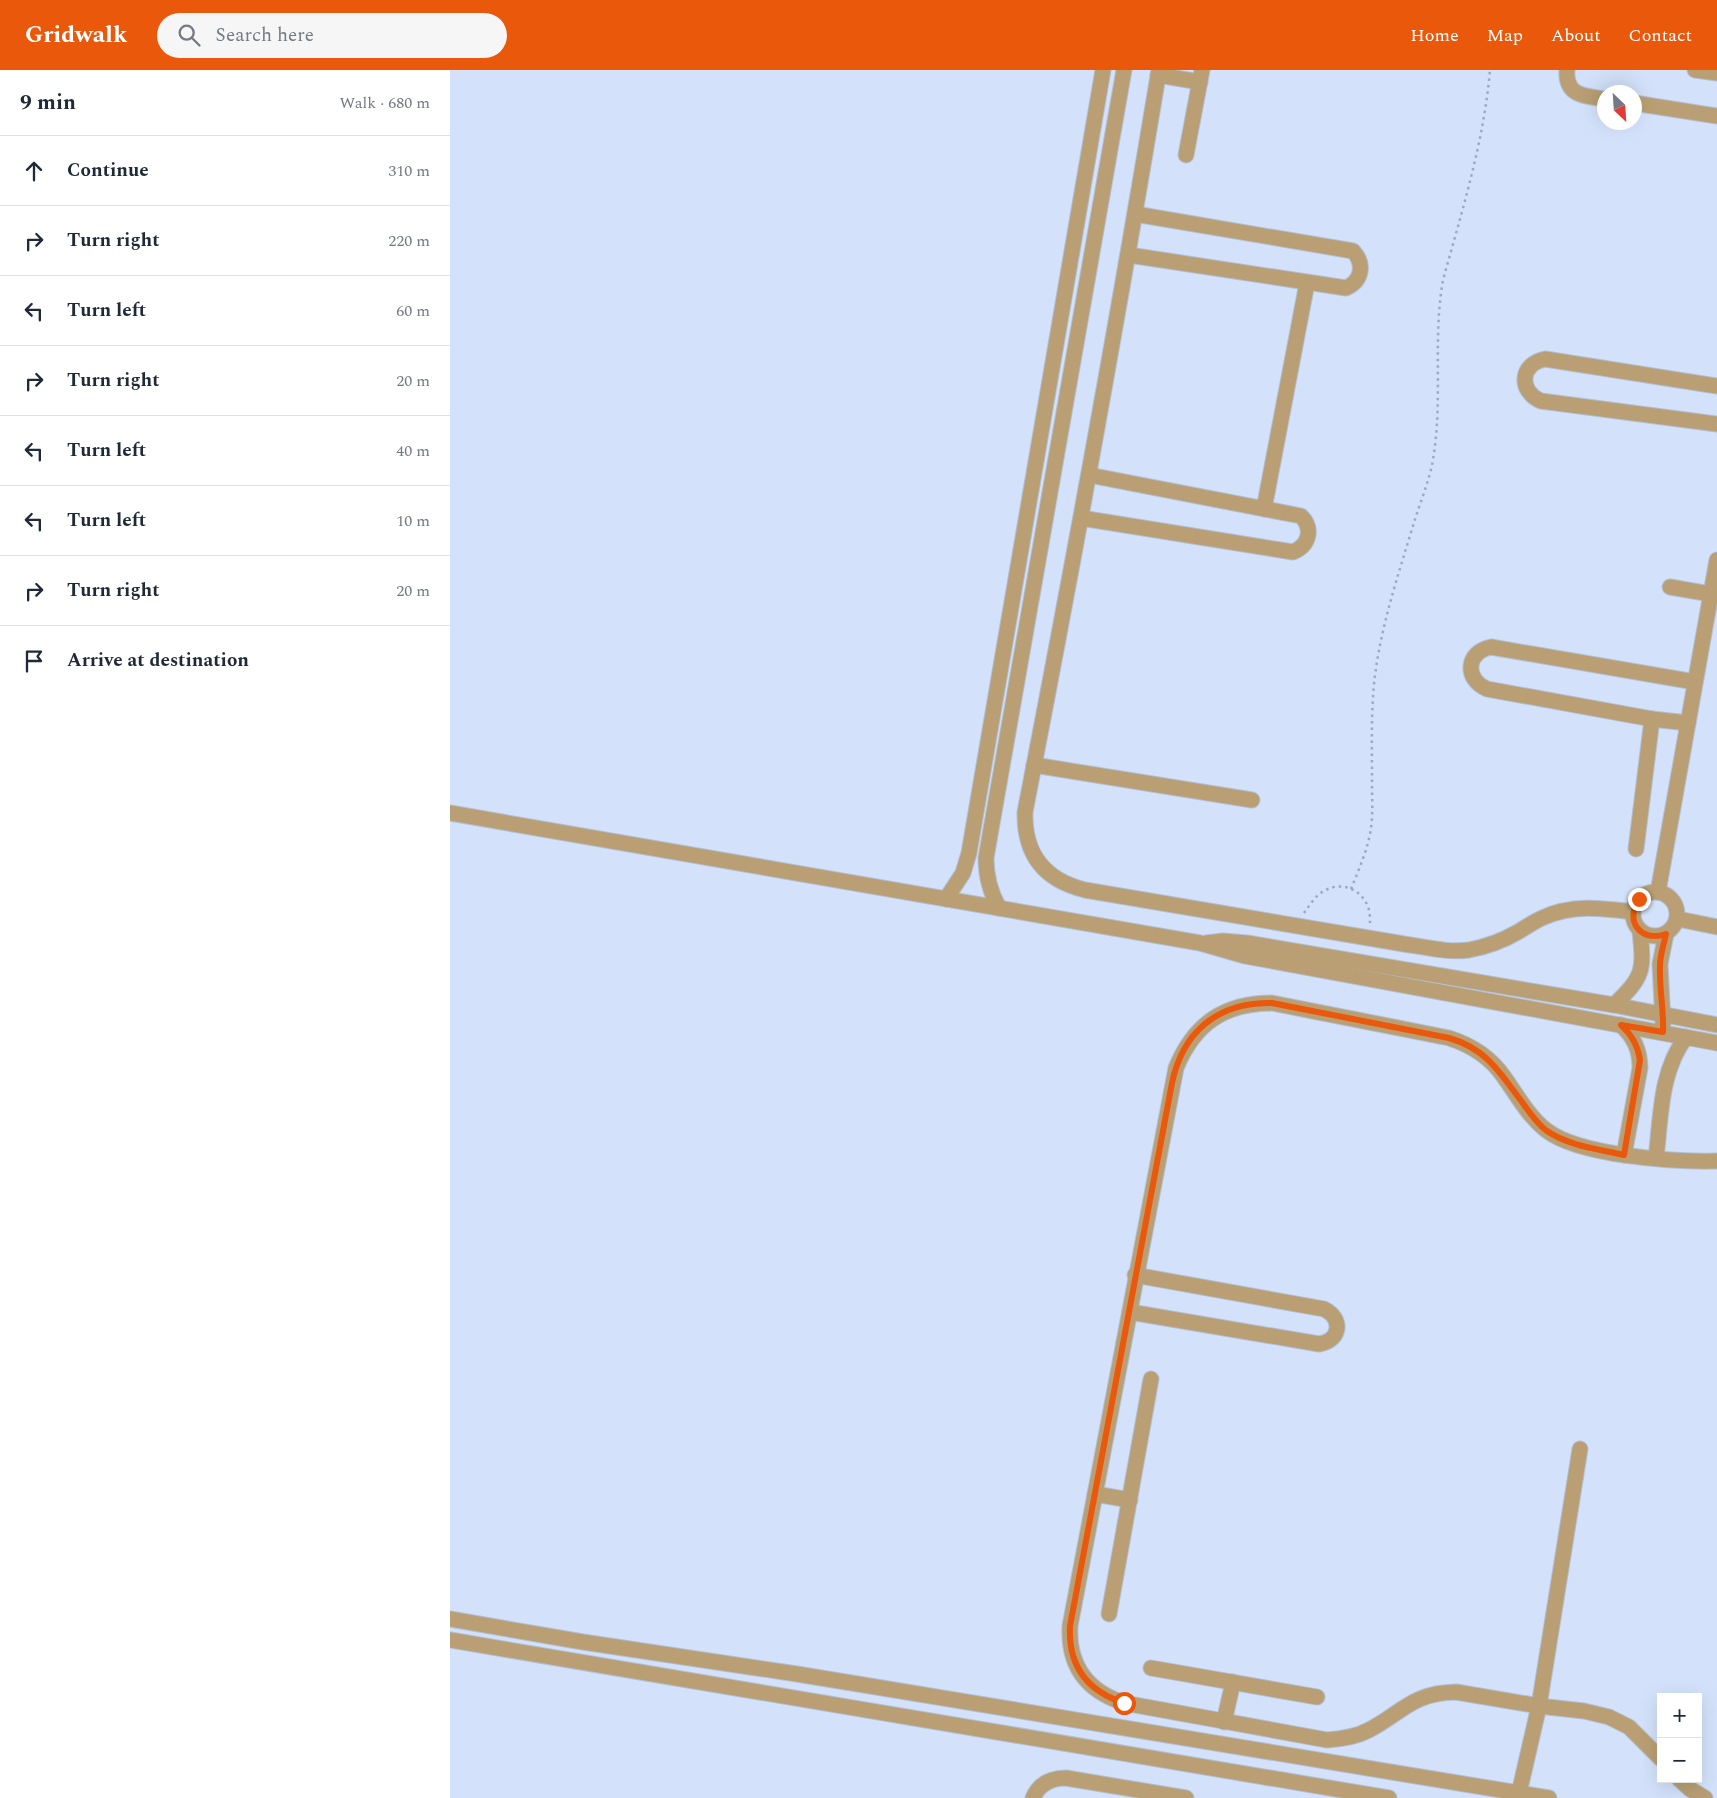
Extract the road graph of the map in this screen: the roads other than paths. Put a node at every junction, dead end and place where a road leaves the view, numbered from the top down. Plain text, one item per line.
1 (1103, 70) edge
2 (1124, 70) edge
3 (1567, 70) edge
4 (1695, 70) edge
5 (1158, 72) edge
6 (1717, 73) edge
7 (1201, 76) edge
8 (1597, 97) edge
9 (1642, 104) edge
10 (1717, 116) edge
11 (1186, 155) dead end
12 (1135, 214) junction
13 (1128, 255) junction
14 (1307, 283) junction
15 (1717, 386) edge
16 (1717, 424) edge
17 (1089, 475) junction
18 (1264, 509) junction
19 (1081, 518) junction
20 (1717, 560) edge
21 (1670, 587) dead end
22 (1714, 595) edge
23 (1695, 682) junction
24 (1652, 719) junction
25 (1688, 723) junction
26 (1034, 765) junction
27 (1252, 800) dead end
28 (450, 813) edge
29 (1636, 849) dead end
30 (1658, 892) junction
31 (946, 899) junction
32 (999, 908) junction
33 (1633, 912) junction
34 (1678, 919) junction
35 (1717, 927) edge
36 (1640, 931) junction
37 (1666, 934) junction
38 (1200, 944) junction
39 (1614, 1005) junction
40 (1664, 1015) junction
41 (1717, 1024) edge
42 (1621, 1025) junction
43 (1663, 1032) junction
44 (1686, 1037) junction
45 (1717, 1043) edge
46 (1624, 1155) junction
47 (1656, 1158) junction
48 (1717, 1161) edge
49 (1135, 1275) junction
50 (1130, 1312) junction
51 (1152, 1380) dead end
52 (1580, 1449) dead end
53 (1095, 1494) junction
54 (1130, 1500) junction
55 (1109, 1614) dead end
56 (450, 1619) edge
57 (450, 1640) edge
58 (1151, 1668) dead end
59 (1233, 1682) junction
60 (1317, 1697) dead end
61 (1539, 1706) junction
62 (1224, 1722) junction
63 (1657, 1755) edge
64 (1683, 1783) edge
65 (1520, 1793) junction
66 (1033, 1798) edge
67 (1186, 1798) edge
68 (1389, 1798) edge
69 (1549, 1798) edge
70 (1705, 1798) edge

1 - 31 street
2 - 32 street
3 - 8 street
4 - 6 street
5 - 7 street
5 - 12 street
7 - 11 street
9 - 10 street
12 - 13 street
12 - 14 street
13 - 14 street
13 - 17 street
14 - 18 street
15 - 16 street
17 - 18 street
17 - 19 street
18 - 19 street
19 - 26 street
20 - 22 street
21 - 22 street
22 - 23 street
23 - 24 street
23 - 25 street
24 - 25 street
24 - 29 street
25 - 30 street
26 - 27 street
26 - 33 street
28 - 31 street
30 - 33 street
30 - 34 street
31 - 32 street
32 - 38 street
33 - 36 street
34 - 35 street
34 - 37 street
36 - 37 street
36 - 39 street
37 - 40 street
38 - 39 street
38 - 42 street
39 - 40 street
40 - 41 street
40 - 43 street
42 - 43 street
42 - 46 street
43 - 44 street
44 - 45 street
44 - 47 street
46 - 47 street
46 - 49 street
47 - 48 street
49 - 50 street
49 - 50 street
50 - 53 street
51 - 54 street
52 - 61 street
53 - 54 street
53 - 62 street
54 - 55 street
56 - 65 street
57 - 68 street
58 - 59 street
59 - 60 street
59 - 62 street
61 - 62 street
61 - 63 street
61 - 65 street
64 - 70 street
65 - 69 street
66 - 67 street

